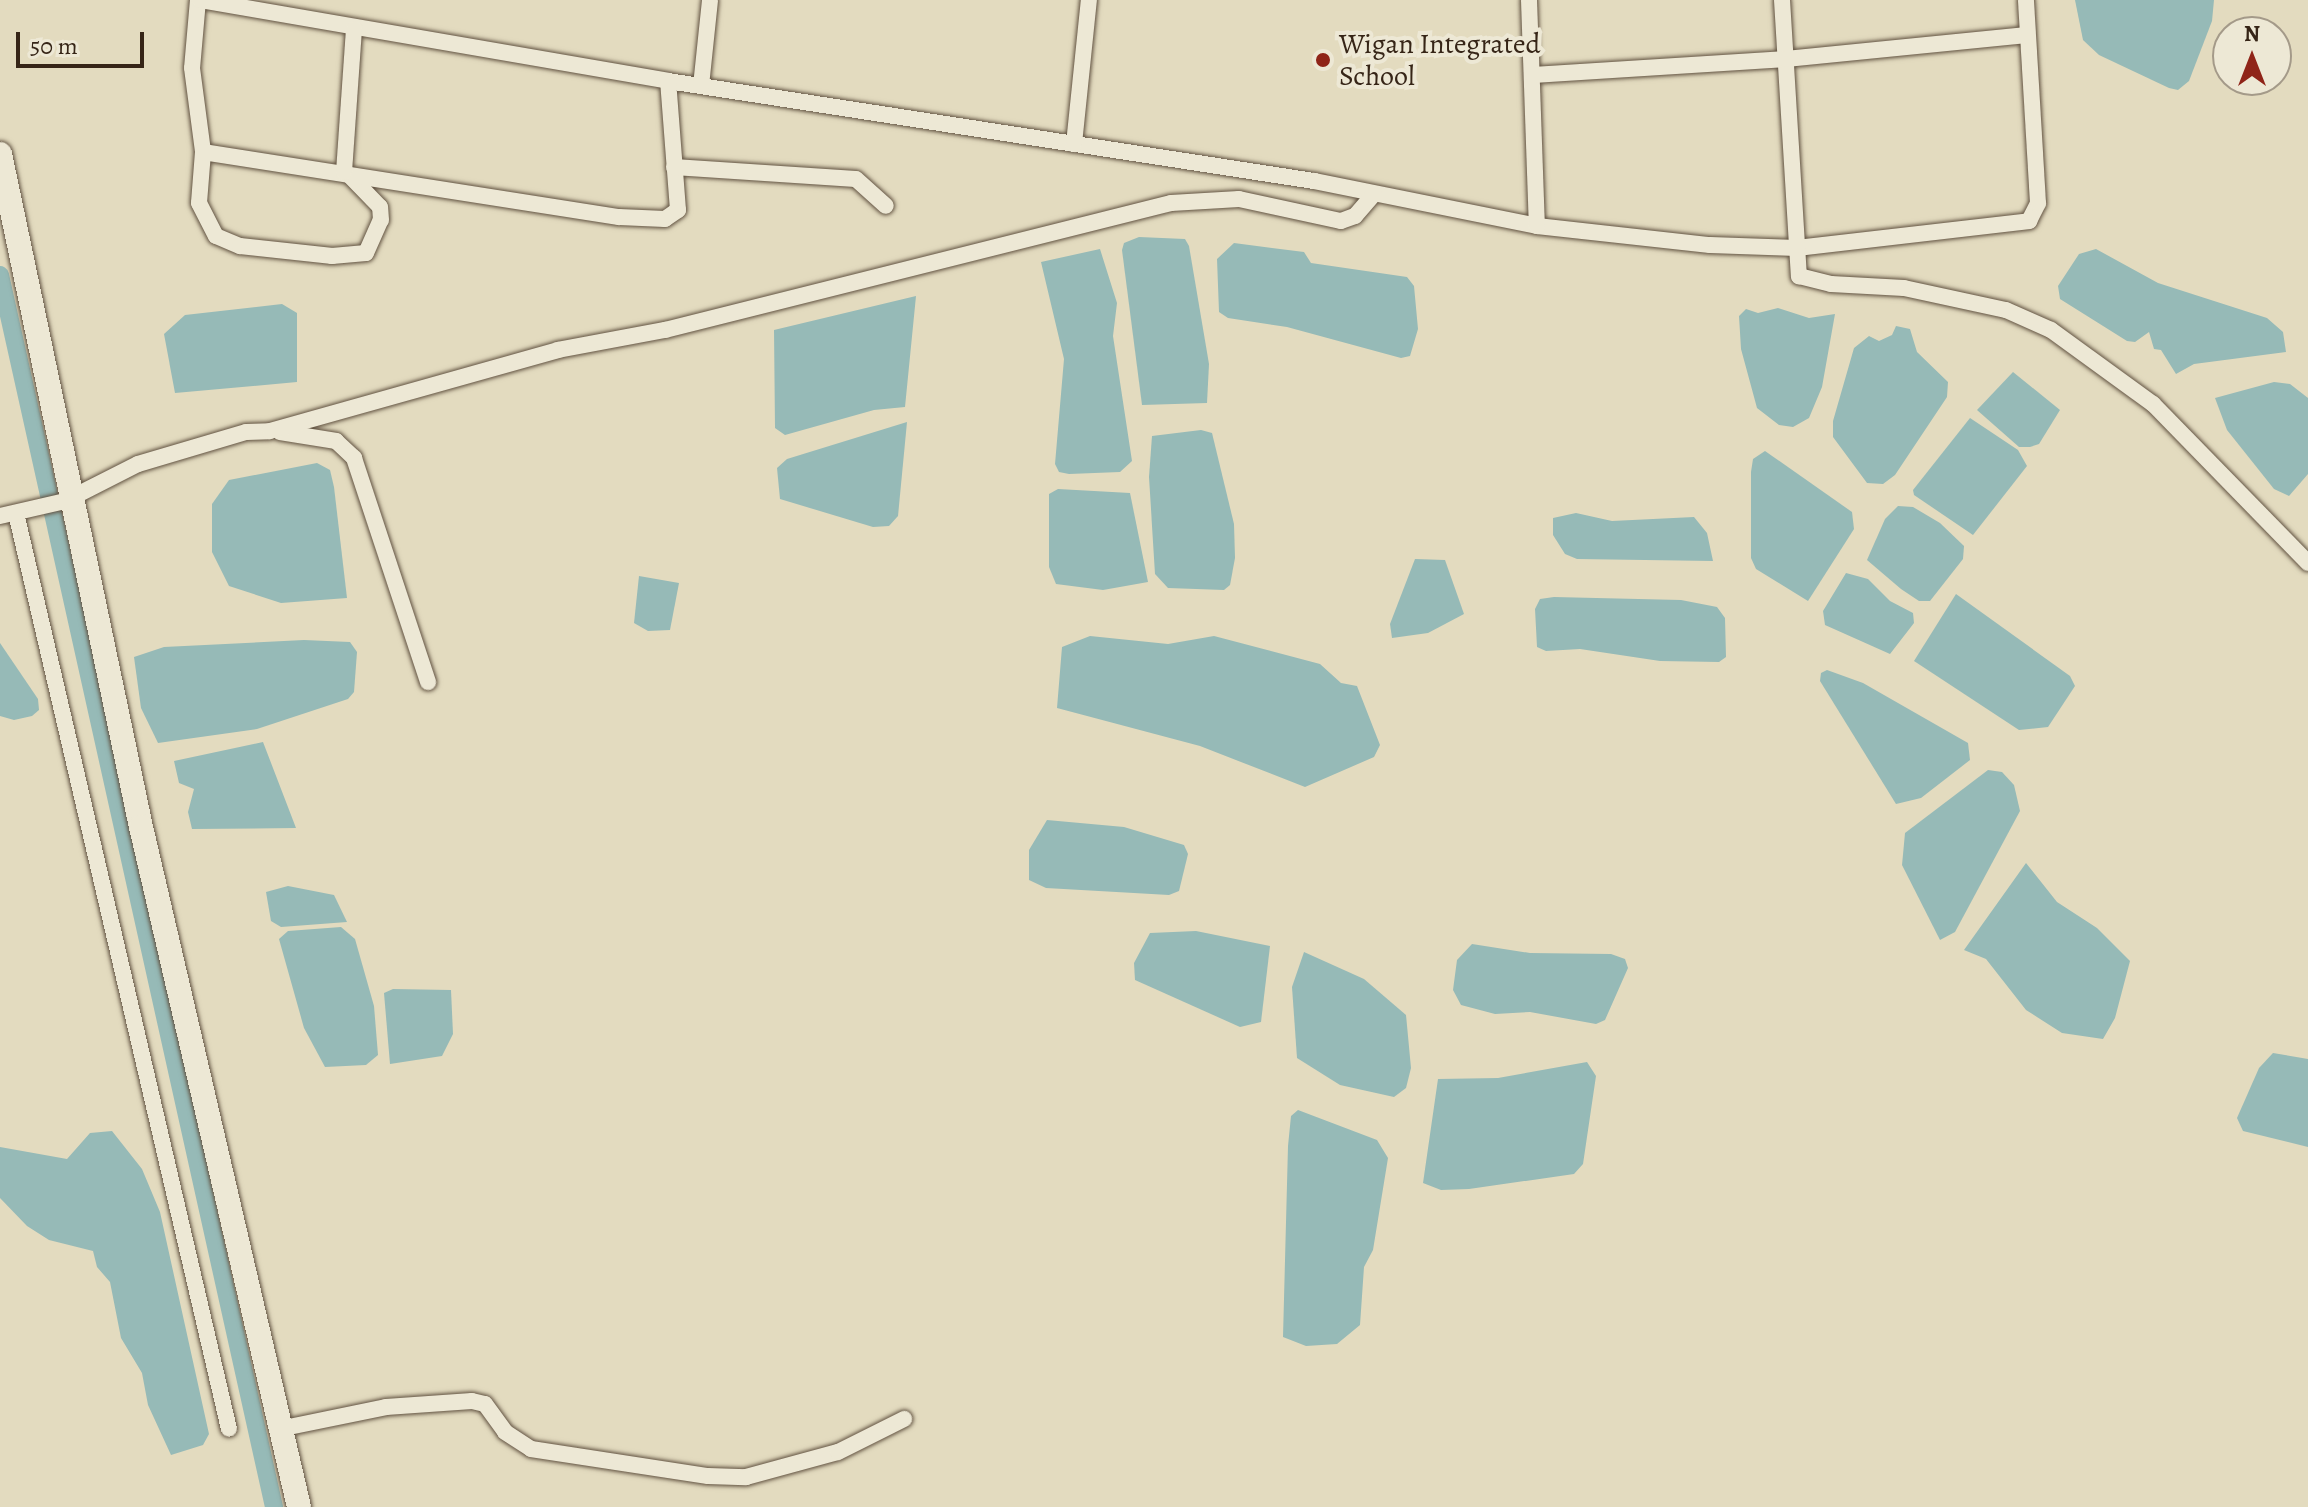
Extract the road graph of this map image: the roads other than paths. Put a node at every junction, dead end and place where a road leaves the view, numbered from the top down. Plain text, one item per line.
1 (199, 0) edge
2 (710, 0) edge
3 (1089, 0) edge
4 (1529, 0) edge
5 (1782, 0) edge
6 (2026, 0) edge
7 (233, 2) edge
8 (354, 29) junction
9 (2027, 35) junction
10 (1786, 59) junction
11 (1533, 75) junction
12 (668, 81) junction
13 (701, 86) junction
14 (1074, 144) junction
15 (203, 152) junction
16 (0, 154) edge
17 (674, 167) junction
18 (344, 172) junction
19 (1374, 194) junction
20 (886, 206) dead end
21 (1537, 226) junction
22 (1797, 248) junction
23 (270, 431) junction
24 (70, 499) junction
25 (16, 512) edge
26 (2308, 563) edge
27 (428, 682) dead end
28 (904, 1419) dead end
29 (284, 1428) junction
30 (229, 1429) dead end
31 (299, 1507) edge

1 - 7 street
1 - 15 street
2 - 13 street
3 - 14 street
4 - 11 street
5 - 10 street
6 - 9 street
7 - 8 street
8 - 12 street
8 - 18 street
9 - 10 street
9 - 22 street
10 - 11 street
10 - 22 street
11 - 21 street
12 - 13 street
12 - 17 street
13 - 14 street
14 - 19 street
15 - 18 street
15 - 18 street
16 - 24 street
17 - 18 street
17 - 20 street
19 - 21 street
19 - 23 street
21 - 22 street
22 - 26 street
23 - 24 street
23 - 27 street
24 - 25 street
24 - 29 street
25 - 30 street
28 - 29 street
29 - 31 street

